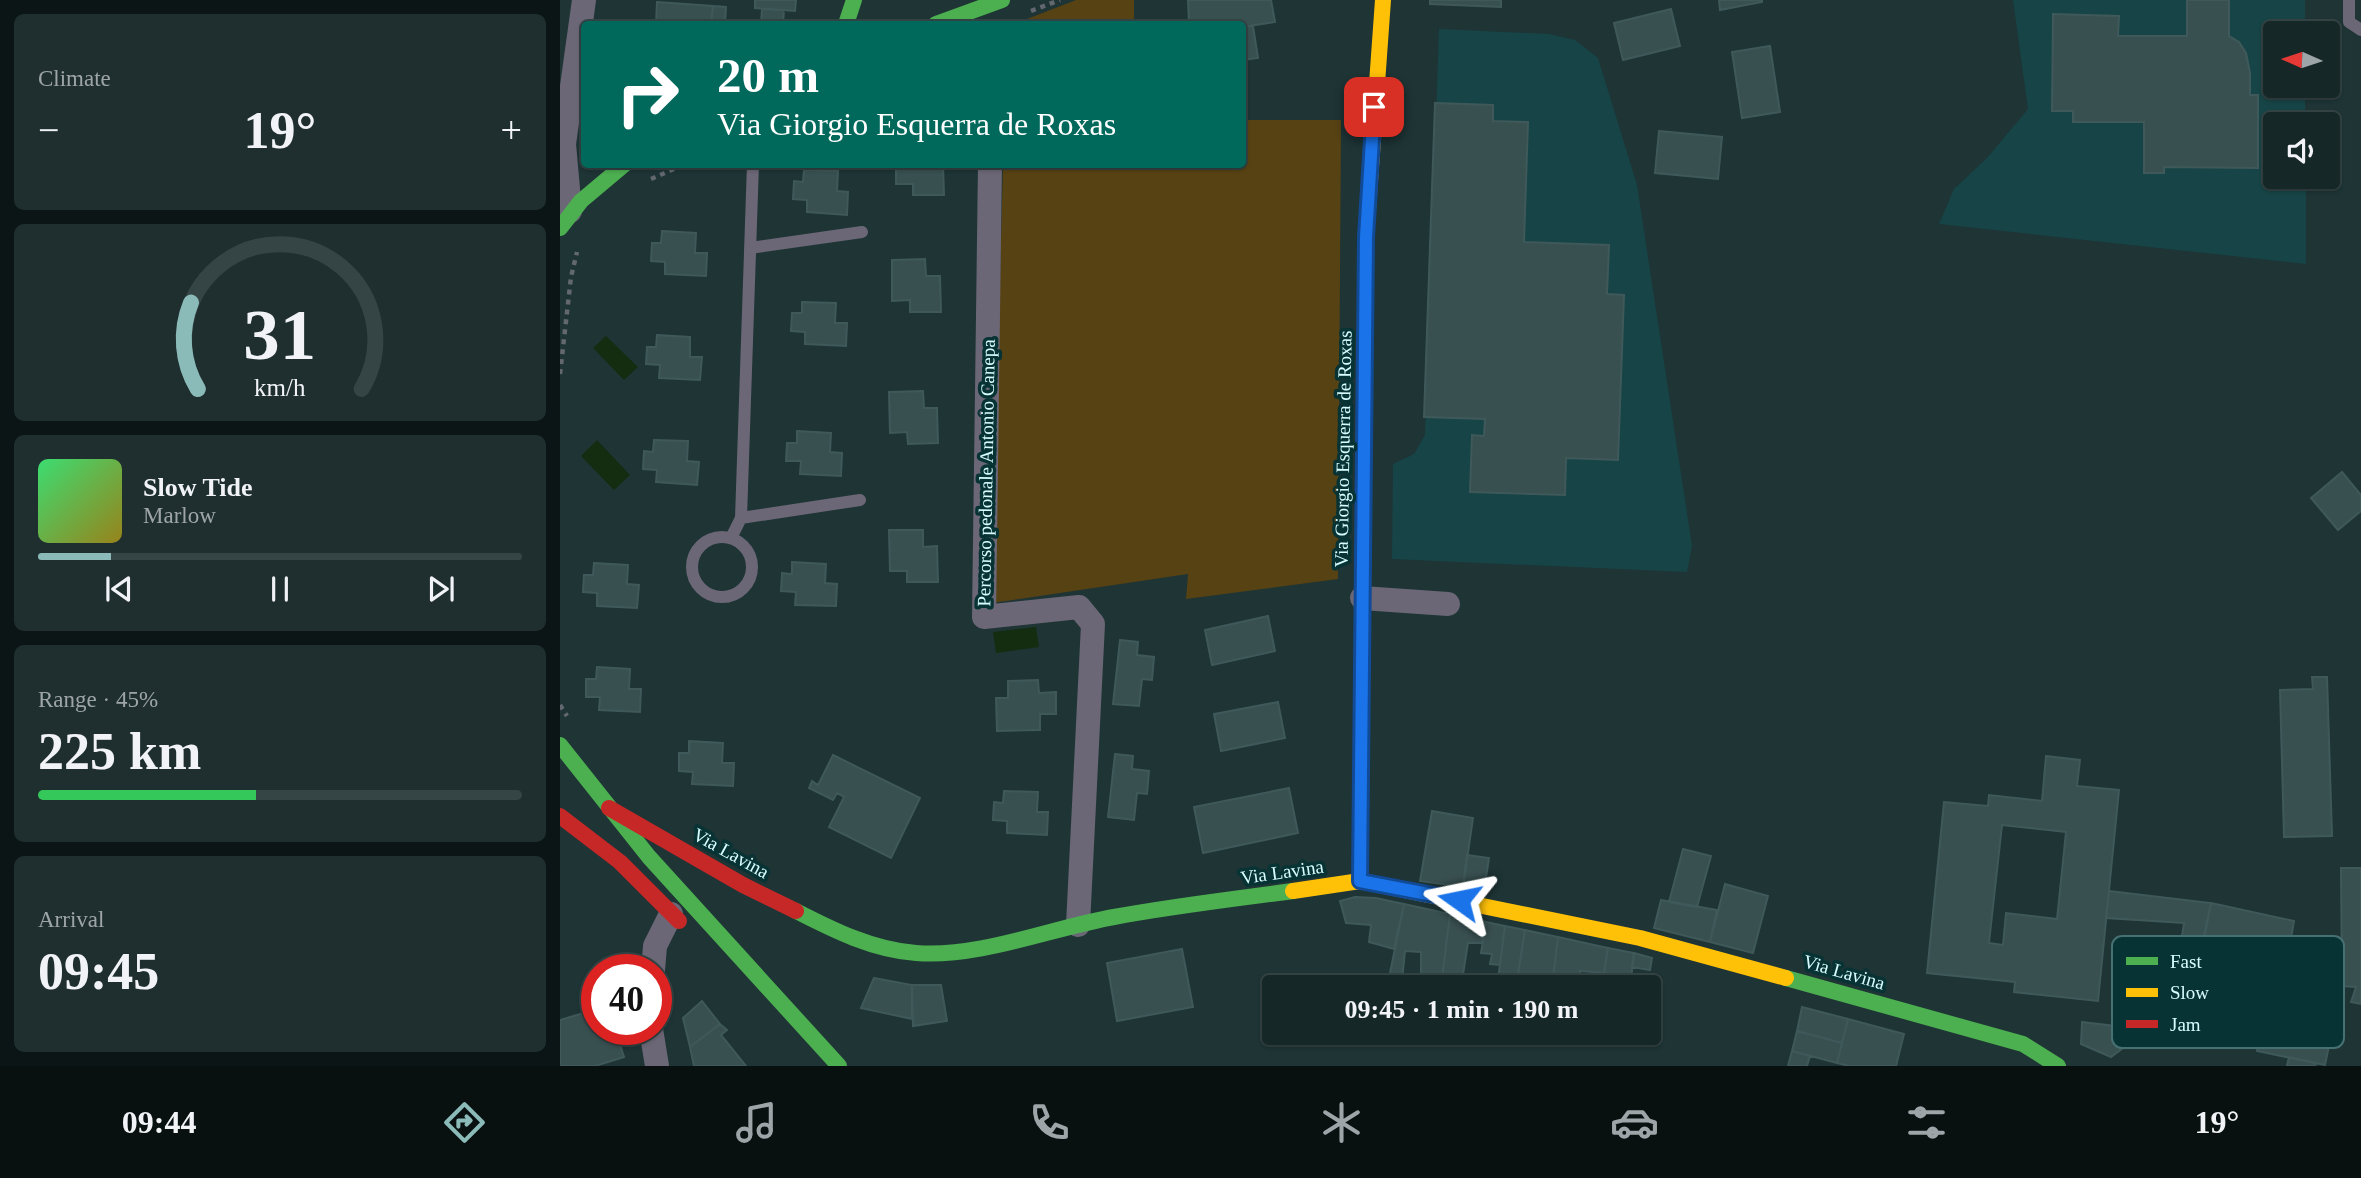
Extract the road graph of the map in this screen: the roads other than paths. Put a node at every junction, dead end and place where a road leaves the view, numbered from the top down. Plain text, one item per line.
1 (584, 0) edge
2 (854, 0) edge
3 (1381, 0) edge
4 (2349, 0) edge
5 (996, 9) edge
6 (581, 21) edge
7 (847, 21) edge
8 (948, 21) edge
9 (581, 22) edge
10 (2361, 30) edge
11 (620, 168) edge
12 (753, 168) edge
13 (990, 168) edge
14 (565, 220) edge
15 (862, 232) dead end
16 (750, 248) junction
17 (860, 500) dead end
18 (741, 518) junction
19 (731, 538) junction
20 (1362, 598) junction
21 (1448, 604) dead end
22 (560, 745) edge
23 (609, 808) junction
24 (560, 816) edge
25 (1360, 881) junction
26 (671, 914) junction
27 (1078, 925) junction
28 (691, 931) dead end
29 (711, 949) dead end
30 (654, 954) edge
31 (803, 1028) junction
32 (654, 1045) edge
33 (657, 1066) edge
34 (839, 1066) edge
35 (2058, 1066) edge

1 - 6 street
2 - 7 street
3 - 20 street, Via Giorgio Esquerra de Roxas
4 - 10 lane
5 - 8 street
9 - 14 street
11 - 14 street
12 - 16 lane
13 - 27 street, Percorso pedonale Antonio Canepa
15 - 16 lane
16 - 18 lane
17 - 18 lane
18 - 19 lane
19 - 19 lane
20 - 21 street
20 - 25 street, Via Giorgio Esquerra de Roxas
22 - 23 street
23 - 27 street, Via Lavina
23 - 31 street
24 - 26 street
25 - 27 street, Via Lavina
25 - 35 street, Via Lavina
26 - 28 street
26 - 30 street
29 - 31 street
31 - 34 street
32 - 33 street

